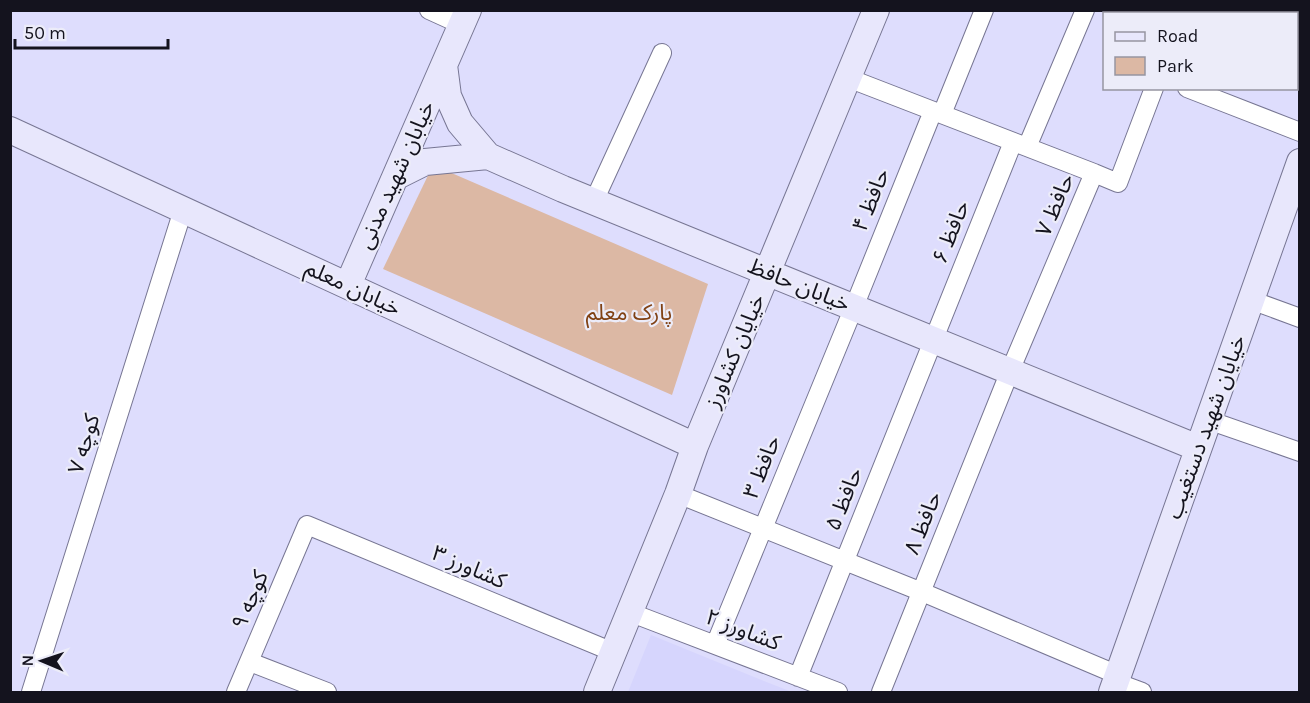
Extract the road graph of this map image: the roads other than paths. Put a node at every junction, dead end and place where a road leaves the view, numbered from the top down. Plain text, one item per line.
1 (429, 10) edge
2 (984, 10) edge
3 (1084, 10) edge
4 (872, 12) edge
5 (465, 18) edge
6 (662, 53) dead end
7 (444, 64) junction
8 (848, 78) junction
9 (1153, 90) edge
10 (1192, 90) edge
11 (938, 113) junction
12 (10, 130) edge
13 (1299, 132) edge
14 (1020, 144) junction
15 (488, 156) junction
16 (1299, 162) edge
17 (1094, 173) junction
18 (397, 176) junction
19 (594, 201) junction
20 (183, 210) junction
21 (768, 272) junction
22 (348, 285) junction
23 (1251, 300) junction
24 (854, 307) junction
25 (1299, 318) edge
26 (934, 340) junction
27 (1010, 371) junction
28 (1208, 420) junction
29 (695, 446) junction
30 (1198, 448) junction
31 (1299, 452) edge
32 (678, 494) junction
33 (307, 525) joint
34 (763, 528) junction
35 (845, 561) junction
36 (922, 592) junction
37 (630, 612) junction
38 (715, 645) junction
39 (613, 652) junction
40 (250, 662) junction
41 (798, 677) junction
42 (1115, 683) edge
43 (31, 693) edge
44 (236, 693) edge
45 (327, 693) edge
46 (597, 693) edge
47 (838, 693) edge
48 (881, 693) edge
49 (1142, 693) edge

1 - 5 street
2 - 11 street, حافظ ۴
3 - 14 street, حافظ ۶
4 - 8 street, خیایان کشاورز
5 - 7 street, خیابان شهید مدنی
6 - 19 street
7 - 15 street
7 - 18 street, خیابان شهید مدنی
8 - 11 street
8 - 21 street, خیایان کشاورز
9 - 17 street, حافظ ۷
10 - 13 street
11 - 14 street
11 - 24 street, حافظ ۴
12 - 20 street, خیابان معلم
14 - 17 street
14 - 26 street, حافظ ۶
15 - 18 street, خیابان حافظ
15 - 19 street, خیابان حافظ
16 - 23 street, خیایان شهید دستغیب
17 - 27 street, حافظ ۷
18 - 22 street, خیابان شهید مدنی
19 - 21 street, خیابان حافظ
20 - 22 street, خیابان معلم
20 - 43 street, کوچه ۷
21 - 24 street, خیابان حافظ
21 - 29 street, خیایان کشاورز
22 - 29 street, خیابان معلم
23 - 25 street
23 - 28 street, خیایان شهید دستغیب
24 - 26 street, خیابان حافظ
24 - 34 street, حافظ ۳
26 - 27 street, خیابان حافظ
26 - 35 street, حافظ ۵
27 - 30 street, خیابان حافظ
27 - 36 street, حافظ ۸
28 - 30 street, خیایان شهید دستغیب
28 - 31 street
29 - 32 street, خیایان کشاورز
30 - 42 street, خیایان شهید دستغیب
32 - 34 street
32 - 37 street, خیایان کشاورز
33 - 39 street, کشاورز ۳
33 - 40 street, کوچه ۹
34 - 35 street
34 - 38 street, حافظ ۳
35 - 36 street
35 - 41 street, حافظ ۵
36 - 42 street
36 - 48 street, حافظ ۸
37 - 38 street, کشاورز ۲
37 - 39 street, خیایان کشاورز
38 - 41 street, کشاورز ۲
39 - 46 street, خیایان کشاورز
40 - 44 street, کوچه ۹
40 - 45 street
41 - 47 street, کشاورز ۲
42 - 49 street

